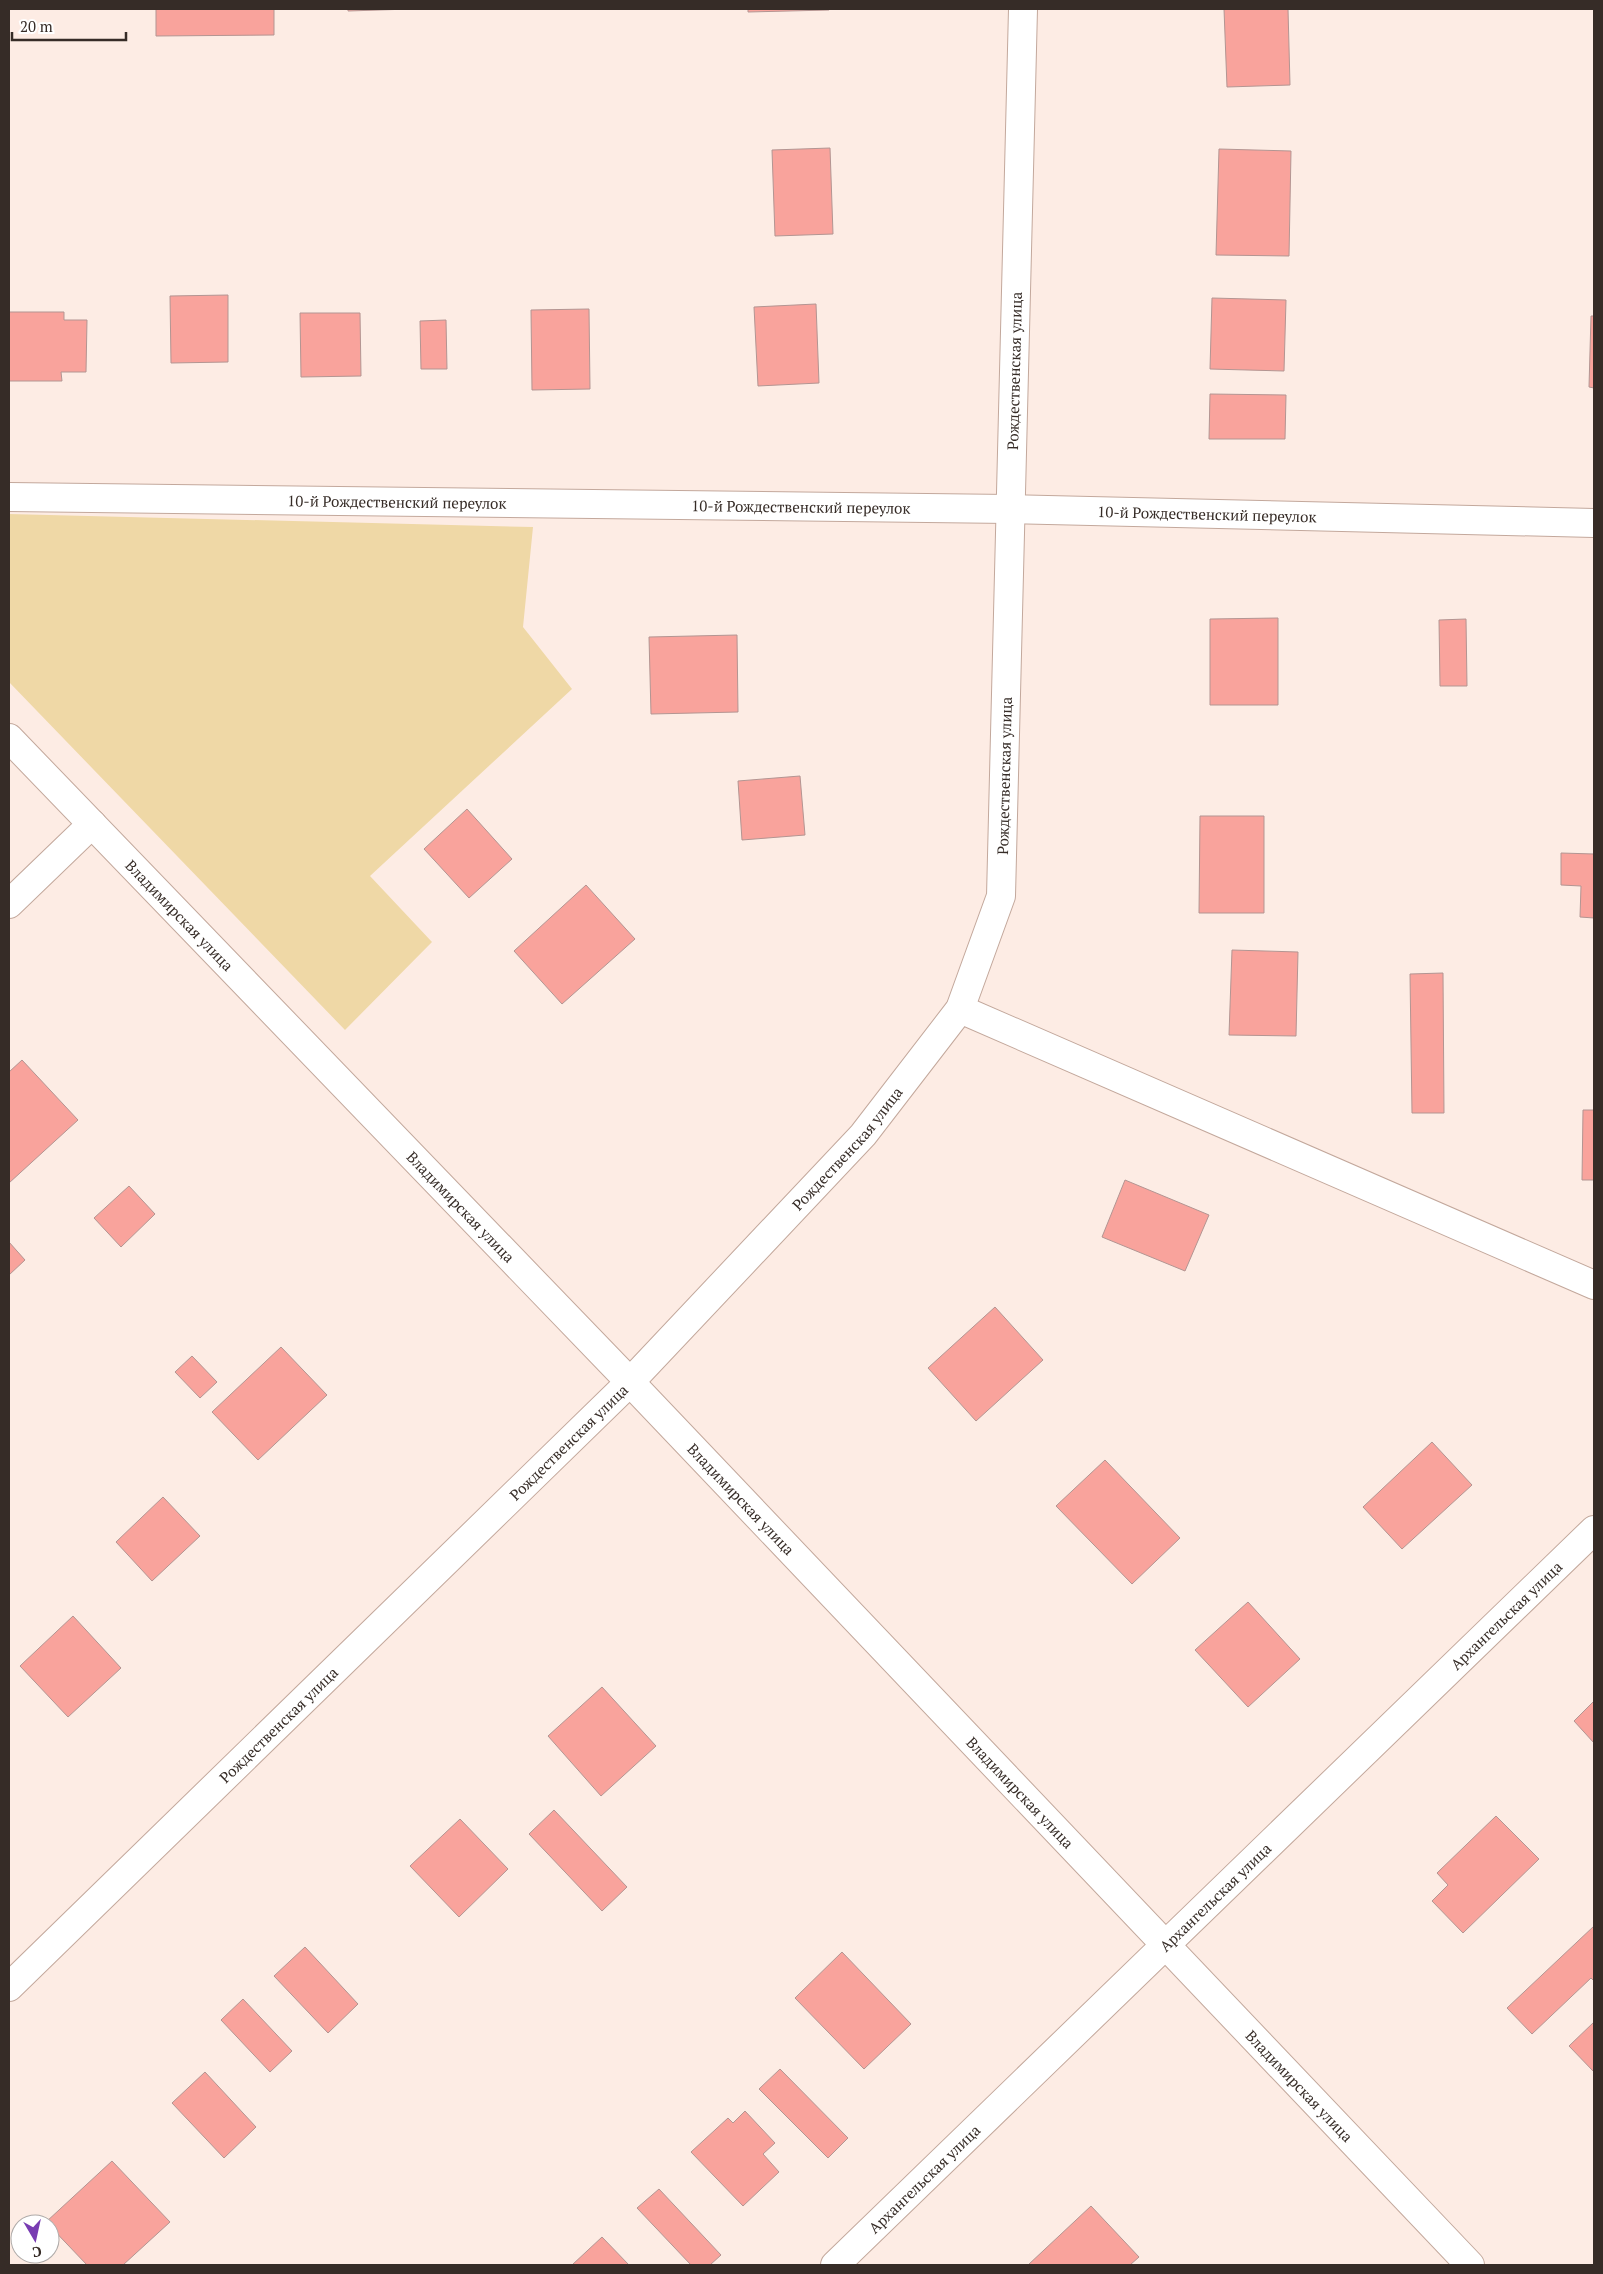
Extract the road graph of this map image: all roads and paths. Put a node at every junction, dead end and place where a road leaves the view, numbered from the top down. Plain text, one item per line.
1 (1023, 9) edge
2 (9, 497) edge
3 (1009, 509) junction
4 (1594, 524) edge
5 (9, 738) edge
6 (92, 824) junction
7 (9, 904) edge
8 (960, 1009) junction
9 (1594, 1285) edge
10 (630, 1382) junction
11 (1594, 1530) edge
12 (1166, 1944) junction
13 (9, 1987) edge
14 (835, 2265) edge
15 (1470, 2265) edge

1 - 3 street, Рождественская улица
2 - 3 street, 10-й Рождественский переулок
3 - 4 street, 10-й Рождественский переулок
3 - 8 street, Рождественская улица
5 - 6 street, Владимирская улица
6 - 7 street
6 - 10 street, Владимирская улица
8 - 9 street
8 - 10 street, Рождественская улица
10 - 12 street, Владимирская улица
10 - 13 street, Рождественская улица
11 - 12 street, Архангельская улица
12 - 14 street, Архангельская улица
12 - 15 street, Владимирская улица

